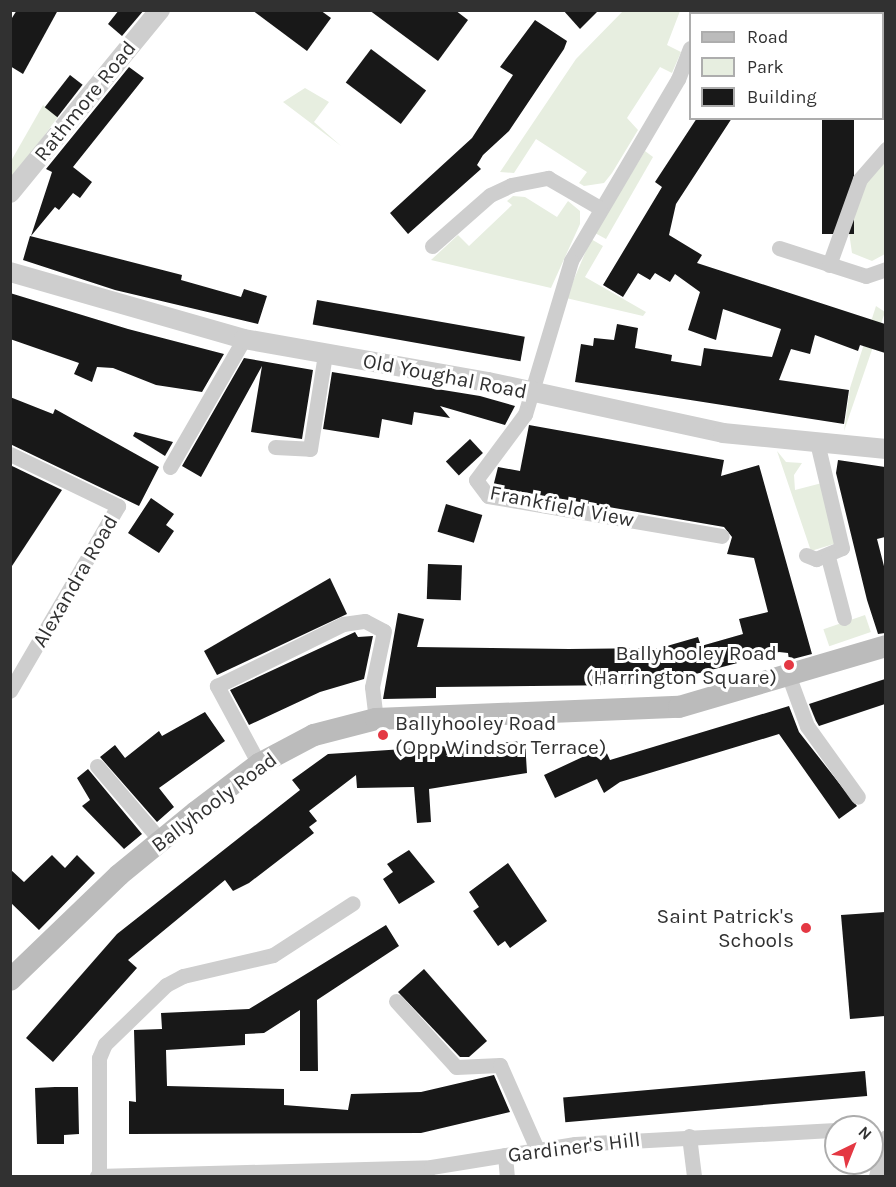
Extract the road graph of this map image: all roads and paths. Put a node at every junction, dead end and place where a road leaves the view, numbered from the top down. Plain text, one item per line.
1 (160, 10) edge
2 (689, 51) edge
3 (885, 149) edge
4 (10, 193) edge
5 (600, 208) junction
6 (432, 246) dead end
7 (779, 248) dead end
8 (830, 265) junction
9 (885, 269) edge
10 (10, 272) edge
11 (244, 339) junction
12 (325, 354) junction
13 (532, 392) junction
14 (817, 442) junction
15 (275, 447) dead end
16 (885, 449) edge
17 (10, 454) edge
18 (170, 467) dead end
19 (722, 536) dead end
20 (806, 555) dead end
21 (828, 556) junction
22 (844, 618) dead end
23 (885, 646) edge
24 (789, 677) junction
25 (10, 691) edge
26 (376, 719) junction
27 (259, 764) junction
28 (97, 766) dead end
29 (858, 797) dead end
30 (161, 841) junction
31 (353, 903) dead end
32 (10, 980) edge
33 (396, 1001) dead end
34 (824, 1130) edge
35 (885, 1135) edge
36 (689, 1136) junction
37 (537, 1149) junction
38 (505, 1155) junction
39 (98, 1176) edge
40 (507, 1176) edge
41 (694, 1176) edge
42 (876, 1176) edge

1 - 4 street, Rathmore Road
2 - 5 street
3 - 8 street
5 - 6 street
5 - 13 street
7 - 8 street
8 - 9 street
10 - 11 street, Old Youghal Road
11 - 12 street, Old Youghal Road
11 - 18 street
12 - 13 street, Old Youghal Road
12 - 15 street
13 - 14 street, Old Youghal Road
13 - 19 street, Frankfield View
14 - 16 street, Old Youghal Road
14 - 21 street
17 - 25 street, Alexandra Road
20 - 21 street
21 - 22 street
23 - 24 main road, Ballyhooly Road
24 - 26 main road, Ballyhooly Road
24 - 29 street
26 - 27 main road, Ballyhooly Road
26 - 27 street
27 - 30 main road, Ballyhooly Road
28 - 30 street
30 - 32 main road, Ballyhooly Road
31 - 39 street
33 - 37 street
34 - 36 street, Gardiner's Hill
35 - 42 street
36 - 37 street, Gardiner's Hill
36 - 41 street
37 - 38 street, Gardiner's Hill
38 - 39 street, Gardiner's Hill
38 - 40 street

